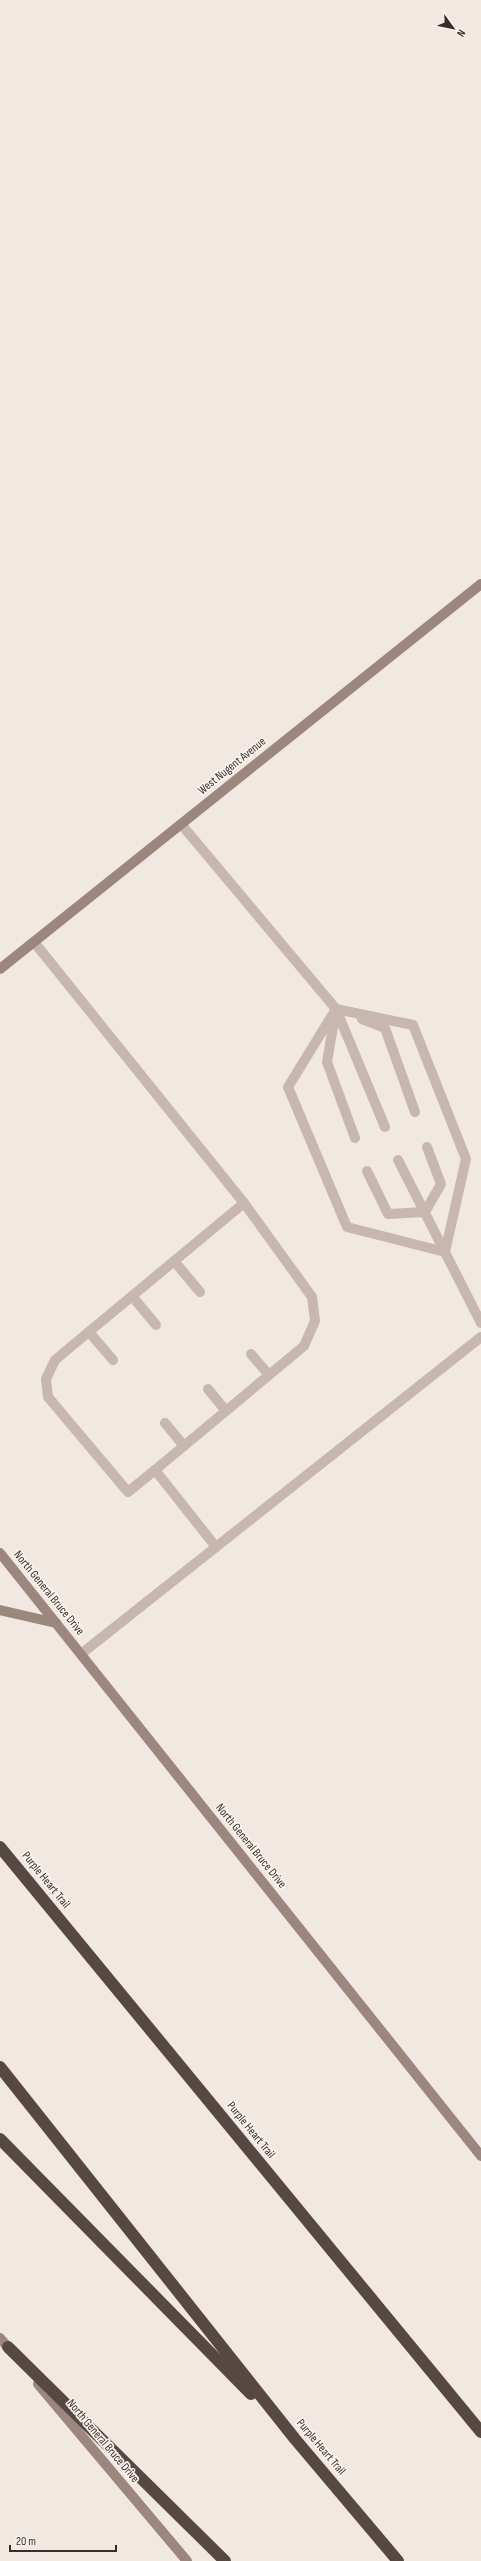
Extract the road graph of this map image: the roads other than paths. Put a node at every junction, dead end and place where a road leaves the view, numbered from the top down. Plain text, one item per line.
1 (481, 584) edge
2 (181, 824) junction
3 (34, 942) junction
4 (0, 969) edge
5 (336, 1009) junction
6 (415, 1112) dead end
7 (385, 1127) dead end
8 (355, 1138) dead end
9 (427, 1147) dead end
10 (398, 1160) dead end
11 (367, 1171) dead end
12 (244, 1203) junction
13 (425, 1212) junction
14 (445, 1252) junction
15 (174, 1261) junction
16 (200, 1292) dead end
17 (132, 1296) junction
18 (481, 1323) edge
19 (156, 1325) dead end
20 (89, 1332) junction
21 (481, 1337) edge
22 (251, 1354) dead end
23 (113, 1360) dead end
24 (269, 1376) junction
25 (208, 1389) dead end
26 (226, 1411) junction
27 (165, 1423) dead end
28 (184, 1446) junction
29 (155, 1470) junction
30 (216, 1547) junction
31 (0, 1553) edge
32 (0, 1610) edge
33 (56, 1623) junction
34 (81, 1654) junction
35 (0, 1847) edge
36 (0, 2067) edge
37 (0, 2139) edge
38 (481, 2156) edge
39 (4, 2342) edge
40 (481, 2432) edge
41 (295, 2439) junction
42 (186, 2561) edge
43 (225, 2561) edge
44 (398, 2561) edge

1 - 2 main road, West Nugent Avenue
2 - 3 main road, West Nugent Avenue
2 - 5 lane
3 - 4 main road, West Nugent Avenue
3 - 12 lane
5 - 6 lane
5 - 7 lane
5 - 8 lane
5 - 14 lane
5 - 14 lane
9 - 13 lane
10 - 13 lane
11 - 13 lane
12 - 15 lane
12 - 24 lane
13 - 14 lane
14 - 18 lane
15 - 16 lane
15 - 17 lane
17 - 19 lane
17 - 20 lane
20 - 23 lane
20 - 29 lane
21 - 30 lane
22 - 24 lane
24 - 26 lane
25 - 26 lane
26 - 28 lane
27 - 28 lane
28 - 29 lane
29 - 30 lane
30 - 34 lane
31 - 33 main road, North General Bruce Drive
32 - 33 main road
33 - 34 main road, North General Bruce Drive
34 - 38 main road, North General Bruce Drive
35 - 40 highway, Purple Heart Trail
36 - 41 highway, Purple Heart Trail
37 - 41 highway
39 - 42 main road, North General Bruce Drive
39 - 43 highway
41 - 44 highway, Purple Heart Trail

